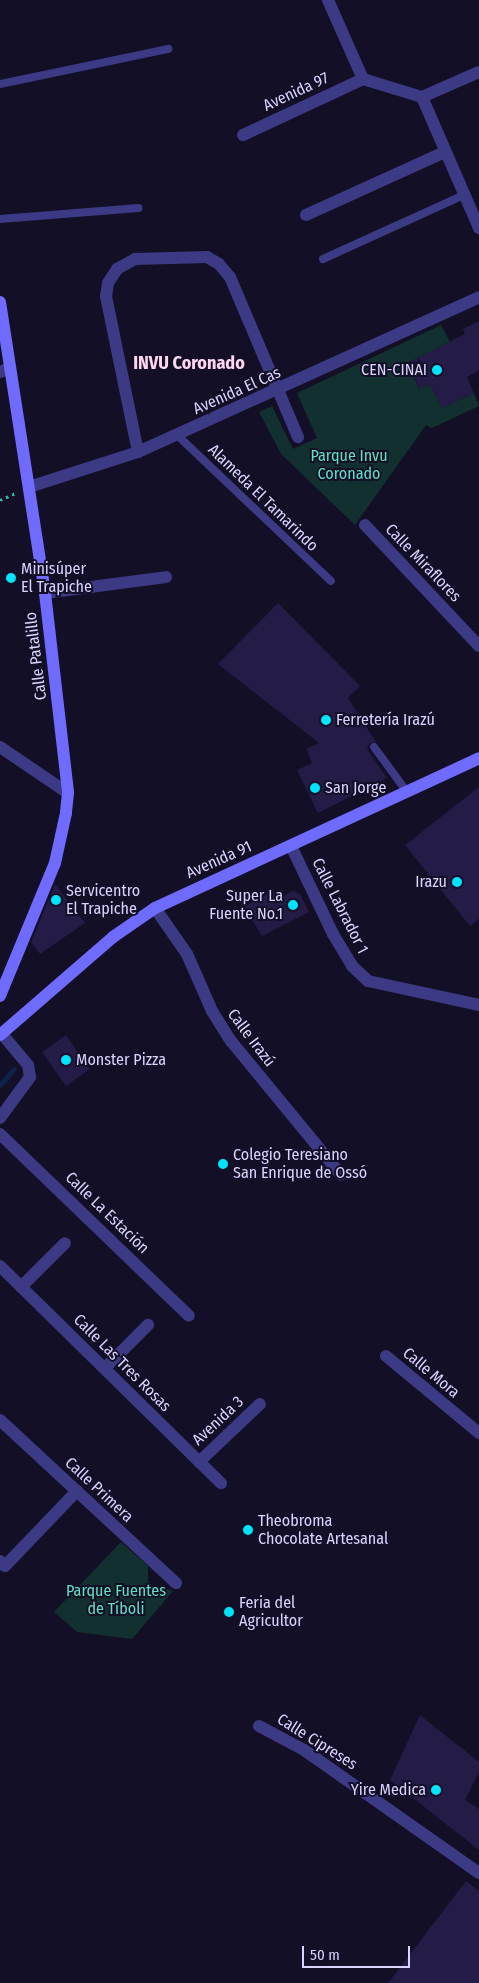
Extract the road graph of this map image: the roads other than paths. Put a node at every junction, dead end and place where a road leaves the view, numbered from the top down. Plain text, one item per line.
1 (328, 0) edge
2 (168, 49) dead end
3 (479, 72) edge
4 (363, 79) junction
5 (0, 84) edge
6 (422, 98) junction
7 (243, 135) dead end
8 (445, 152) junction
9 (464, 195) junction
10 (139, 208) dead end
11 (306, 215) dead end
12 (0, 219) edge
13 (479, 228) edge
14 (323, 259) dead end
15 (479, 297) edge
16 (0, 302) edge
17 (5, 370) edge
18 (276, 391) junction
19 (177, 435) junction
20 (298, 437) dead end
21 (138, 452) junction
22 (29, 487) junction
23 (365, 525) dead end
24 (166, 577) dead end
25 (331, 581) dead end
26 (45, 593) junction
27 (479, 646) edge
28 (0, 747) edge
29 (374, 747) dead end
30 (479, 758) edge
31 (407, 792) junction
32 (68, 793) junction
33 (291, 846) junction
34 (156, 908) junction
35 (0, 996) edge
36 (479, 1005) edge
37 (1, 1034) edge
38 (0, 1118) edge
39 (0, 1134) edge
40 (341, 1175) dead end
41 (65, 1243) dead end
42 (0, 1266) edge
43 (21, 1286) junction
44 (189, 1316) dead end
45 (148, 1325) dead end
46 (386, 1356) dead end
47 (105, 1368) junction
48 (260, 1404) dead end
49 (0, 1420) edge
50 (479, 1433) edge
51 (199, 1462) junction
52 (221, 1483) dead end
53 (77, 1491) junction
54 (3, 1564) edge
55 (176, 1583) dead end
56 (259, 1726) dead end
57 (479, 1873) edge

1 - 4 street
2 - 5 lane
3 - 6 street
4 - 6 street
4 - 7 street, Avenida 97
6 - 8 street
8 - 9 street
8 - 11 street
9 - 13 street
9 - 14 lane
10 - 12 lane
15 - 18 street, Avenida El Cas
16 - 17 street, Calle Patalillo
17 - 22 street, Calle Patalillo
18 - 19 street, Avenida El Cas
18 - 20 street
18 - 21 street
19 - 21 street, Avenida El Cas
19 - 25 lane, Alameda El Tamarindo
21 - 22 street, Avenida El Cas
22 - 26 street, Calle Patalillo
23 - 27 street, Calle Miraflores
24 - 26 street
26 - 32 street, Calle Patalillo
28 - 32 street
29 - 31 lane
30 - 31 street, Avenida 91
31 - 33 street, Avenida 91
32 - 35 street, Calle Patalillo
33 - 34 street, Avenida 91
33 - 36 street, Calle Labrador 1
34 - 37 street, Avenida 91
34 - 40 street, Calle Irazú
37 - 38 street
39 - 44 street, Calle La Estación
41 - 43 street
42 - 43 street, Calle Las Tres Rosas
43 - 47 street, Calle Las Tres Rosas
45 - 47 street
46 - 50 street, Calle Mora
47 - 51 street, Calle Las Tres Rosas
48 - 51 street, Avenida 3
49 - 53 street, Calle Primera
51 - 52 street, Calle Las Tres Rosas
53 - 54 street
53 - 55 street, Calle Primera
56 - 57 street, Calle Cipreses

